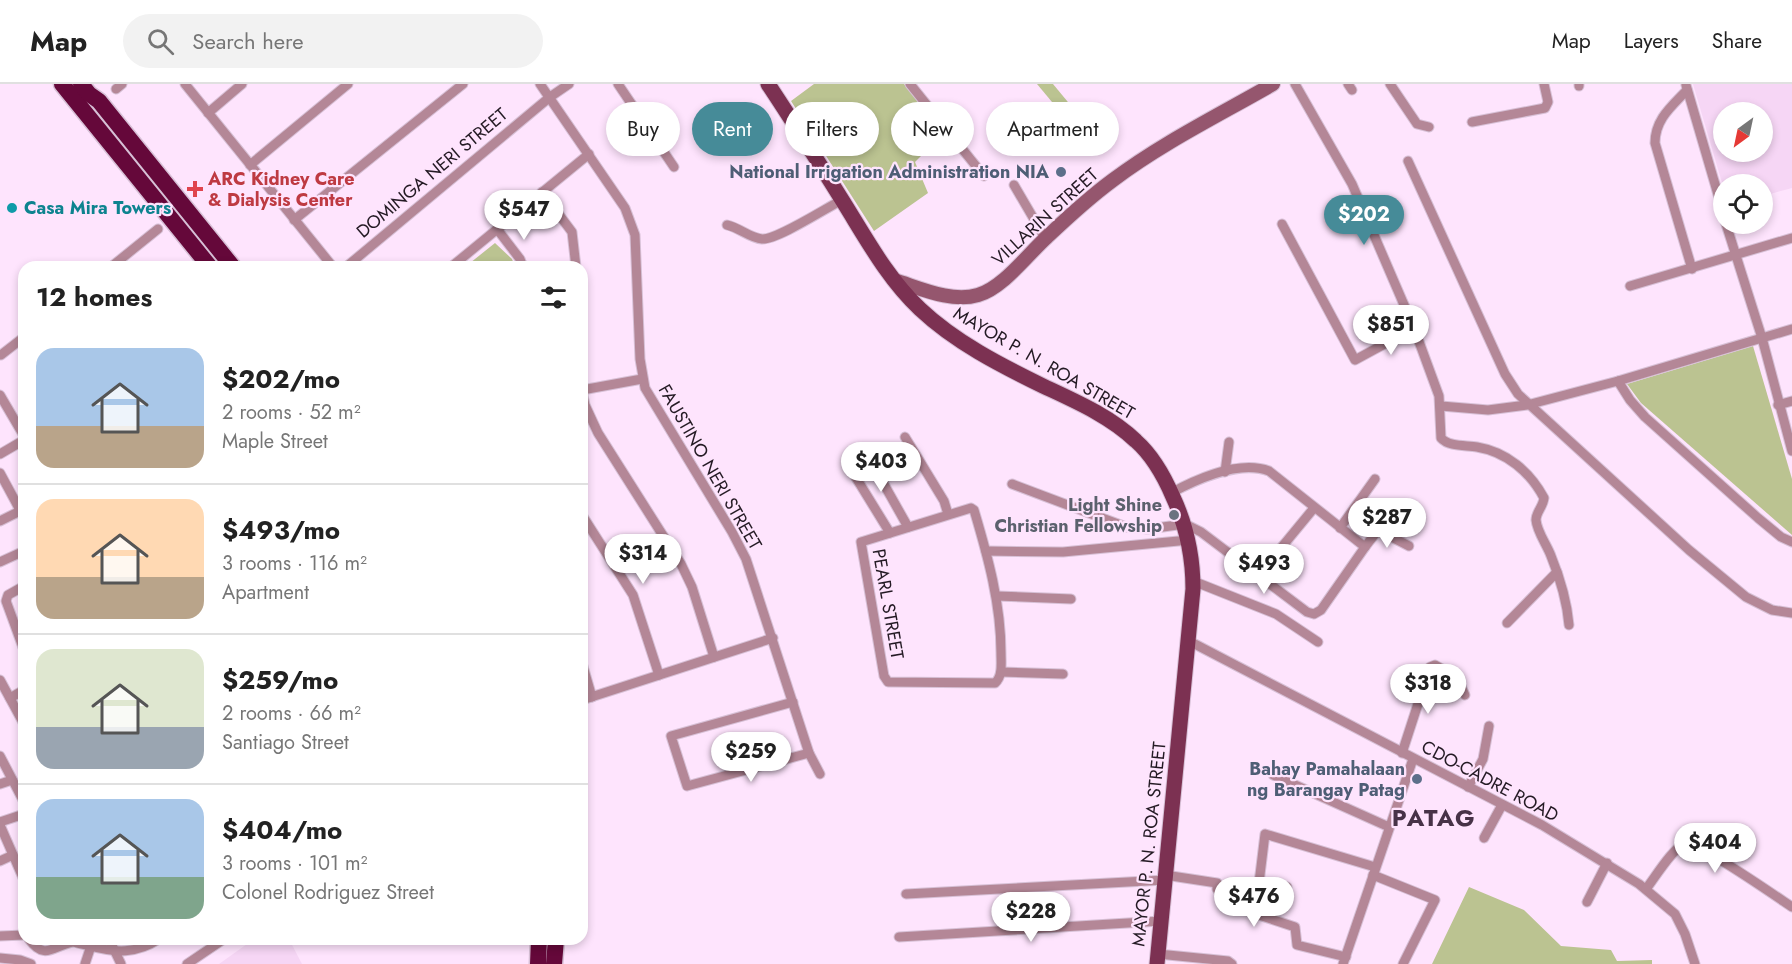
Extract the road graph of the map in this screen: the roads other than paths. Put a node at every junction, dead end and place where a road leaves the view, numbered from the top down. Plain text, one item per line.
1 (62, 84) edge
2 (81, 84) edge
3 (92, 84) edge
4 (185, 84) edge
5 (242, 84) edge
6 (348, 84) edge
7 (463, 84) edge
8 (540, 84) edge
9 (569, 84) edge
10 (618, 84) edge
11 (768, 84) edge
12 (910, 84) edge
13 (1273, 84) edge
14 (1295, 84) edge
15 (1390, 84) edge
16 (1544, 84) edge
17 (1686, 87) edge
18 (550, 97) junction
19 (99, 101) junction
20 (208, 113) junction
21 (1472, 122) dead end
22 (1429, 127) dead end
23 (589, 154) junction
24 (1408, 161) dead end
25 (250, 165) junction
26 (674, 167) dead end
27 (984, 176) dead end
28 (1713, 178) edge
29 (1014, 184) dead end
30 (542, 192) junction
31 (842, 200) junction
32 (185, 208) junction
33 (294, 220) junction
34 (165, 224) junction
35 (1282, 224) dead end
36 (727, 225) dead end
37 (497, 229) junction
38 (1729, 234) edge
39 (1045, 238) junction
40 (1792, 238) edge
41 (1735, 255) junction
42 (119, 261) edge
43 (204, 261) edge
44 (228, 261) edge
45 (328, 261) edge
46 (353, 261) edge
47 (458, 261) edge
48 (521, 261) edge
49 (575, 261) edge
50 (1692, 269) junction
51 (894, 280) junction
52 (1630, 286) dead end
53 (1414, 328) junction
54 (1792, 329) edge
55 (1762, 338) junction
56 (18, 342) edge
57 (1, 355) edge
58 (642, 379) junction
59 (1618, 381) junction
60 (588, 390) edge
61 (0, 395) edge
62 (1792, 401) edge
63 (1527, 405) junction
64 (1778, 405) junction
65 (1441, 406) junction
66 (588, 413) edge
67 (18, 427) edge
68 (905, 437) dead end
69 (18, 442) edge
70 (1228, 442) dead end
71 (1792, 451) edge
72 (0, 454) edge
73 (872, 463) dead end
74 (850, 468) dead end
75 (1225, 472) junction
76 (0, 473) edge
77 (1375, 479) dead end
78 (1012, 484) dead end
79 (1294, 492) junction
80 (1171, 493) junction
81 (1282, 495) dead end
82 (18, 503) edge
83 (1314, 508) junction
84 (18, 512) edge
85 (948, 514) junction
86 (0, 520) edge
87 (1185, 524) junction
88 (588, 525) edge
89 (908, 527) junction
90 (1340, 528) junction
91 (890, 533) junction
92 (1189, 540) junction
93 (1792, 542) edge
94 (1409, 546) dead end
95 (1365, 547) junction
96 (986, 551) junction
97 (18, 554) edge
98 (0, 562) edge
99 (1246, 565) junction
100 (1557, 572) junction
101 (1193, 581) junction
102 (18, 589) edge
103 (997, 596) junction
104 (1071, 599) dead end
105 (1792, 613) edge
106 (1507, 623) dead end
107 (1569, 626) dead end
108 (18, 634) edge
109 (773, 638) junction
110 (1189, 641) junction
111 (1318, 642) dead end
112 (714, 657) junction
113 (1001, 672) junction
114 (1063, 674) dead end
115 (659, 675) junction
116 (0, 680) edge
117 (18, 693) edge
118 (1465, 695) dead end
119 (10, 698) junction
120 (588, 698) edge
121 (793, 702) junction
122 (18, 713) edge
123 (1489, 726) dead end
124 (809, 753) junction
125 (1402, 753) junction
126 (0, 756) edge
127 (1413, 759) junction
128 (820, 774) dead end
129 (1273, 775) dead end
130 (12, 780) junction
131 (0, 784) edge
132 (1468, 787) junction
133 (18, 791) edge
134 (1502, 805) junction
135 (18, 816) edge
136 (0, 824) edge
137 (1389, 827) junction
138 (1484, 838) dead end
139 (13, 855) junction
140 (0, 861) edge
141 (1607, 864) junction
142 (18, 866) edge
143 (1374, 871) junction
144 (1165, 878) junction
145 (1259, 883) junction
146 (1287, 887) dead end
147 (1646, 889) junction
148 (906, 894) dead end
149 (1257, 899) junction
150 (1587, 902) dead end
151 (1792, 907) edge
152 (1161, 921) junction
153 (18, 935) edge
154 (0, 936) edge
155 (899, 937) dead end
156 (35, 945) edge
157 (60, 945) edge
158 (88, 945) edge
159 (112, 945) edge
160 (146, 945) edge
161 (215, 945) edge
162 (539, 945) edge
163 (556, 945) edge
164 (91, 946) junction
165 (115, 951) junction
166 (0, 958) edge
167 (1158, 959) edge
168 (1345, 961) edge
169 (16, 962) edge
170 (31, 964) edge
171 (85, 964) edge
172 (121, 964) edge
173 (187, 964) edge
174 (538, 964) edge
175 (555, 964) edge
176 (1232, 964) edge
177 (1403, 964) edge
178 (1695, 964) edge

1 - 34 highway
2 - 19 highway
3 - 19 highway
4 - 20 street
5 - 20 street
6 - 25 street
7 - 33 street
8 - 18 street, FAUSTINO NERI STREET
9 - 18 street, DOMINGA NERI STREET
10 - 26 street
11 - 31 main road, MAYOR P. N. ROA STREET
12 - 27 street
13 - 39 main road, VILLARIN STREET
14 - 53 street
15 - 22 street
16 - 21 street
17 - 28 street
17 - 50 street
18 - 23 street, FAUSTINO NERI STREET
18 - 46 street, DOMINGA NERI STREET
19 - 32 highway
20 - 25 street
23 - 30 street
23 - 58 street, FAUSTINO NERI STREET
24 - 63 street
25 - 33 street
29 - 39 street
30 - 37 street
30 - 49 street
31 - 36 street
31 - 51 main road, MAYOR P. N. ROA STREET
32 - 34 highway
32 - 44 highway
33 - 45 street
34 - 42 street
34 - 43 highway
35 - 53 street
37 - 47 street
37 - 48 street
38 - 41 street
39 - 51 main road, VILLARIN STREET
40 - 41 street
41 - 50 street
41 - 55 street
50 - 52 street
51 - 80 main road, MAYOR P. N. ROA STREET
53 - 65 street
54 - 55 street
55 - 59 street
55 - 64 street
56 - 57 street
58 - 60 street
58 - 109 street, FAUSTINO NERI STREET
59 - 63 street
59 - 93 street
61 - 67 street
62 - 64 street
63 - 65 street
63 - 105 street
64 - 71 street
65 - 100 street
66 - 112 street
68 - 85 street
69 - 72 street
70 - 75 street
73 - 89 street
74 - 91 street
75 - 79 street
75 - 80 street
76 - 82 street
77 - 90 street
78 - 87 street
79 - 81 street
79 - 83 street
80 - 87 main road, MAYOR P. N. ROA STREET
83 - 90 street
83 - 99 street
84 - 86 street
85 - 89 street, PEARL STREET
85 - 96 street, PEARL STREET
87 - 92 main road, MAYOR P. N. ROA STREET
87 - 99 street
88 - 115 street
89 - 91 street, PEARL STREET
90 - 95 street
91 - 113 street, PEARL STREET
92 - 96 street
92 - 101 main road, MAYOR P. N. ROA STREET
94 - 95 street
95 - 99 street
96 - 103 street, PEARL STREET
97 - 98 street
100 - 106 street
100 - 107 street
101 - 110 main road, MAYOR P. N. ROA STREET
101 - 111 street
102 - 108 street
103 - 104 street
103 - 113 street, PEARL STREET
109 - 112 street
109 - 121 street, FAUSTINO NERI STREET
110 - 125 street, CDO-CADRE ROAD
110 - 144 main road, MAYOR P. N. ROA STREET
112 - 115 street
113 - 114 street
115 - 120 street
116 - 119 street
117 - 119 street
118 - 125 street
119 - 122 street
121 - 124 street, FAUSTINO NERI STREET
121 - 124 street
123 - 132 street
124 - 128 street, FAUSTINO NERI STREET
125 - 127 street, CDO-CADRE ROAD
126 - 130 street
127 - 132 street, CDO-CADRE ROAD
127 - 137 street
129 - 137 street
130 - 131 street
130 - 133 street
132 - 134 street, CDO-CADRE ROAD
134 - 138 street
134 - 141 street, CDO-CADRE ROAD
135 - 136 street
136 - 139 street
137 - 143 street
139 - 140 street
139 - 142 street
141 - 147 street, CDO-CADRE ROAD
141 - 150 street
143 - 145 street
143 - 168 street
143 - 177 street
144 - 148 street
144 - 149 street
144 - 152 main road, MAYOR P. N. ROA STREET
145 - 146 street
145 - 149 street
147 - 151 street
147 - 178 street, CDO-CADRE ROAD
149 - 168 street
152 - 155 street
152 - 167 main road, MAYOR P. N. ROA STREET
153 - 154 street
156 - 157 street
158 - 164 street
159 - 165 street
160 - 165 street
161 - 173 street
162 - 174 highway
163 - 175 highway
164 - 165 street
164 - 171 street
165 - 172 street
166 - 169 street
167 - 176 street
169 - 170 street

